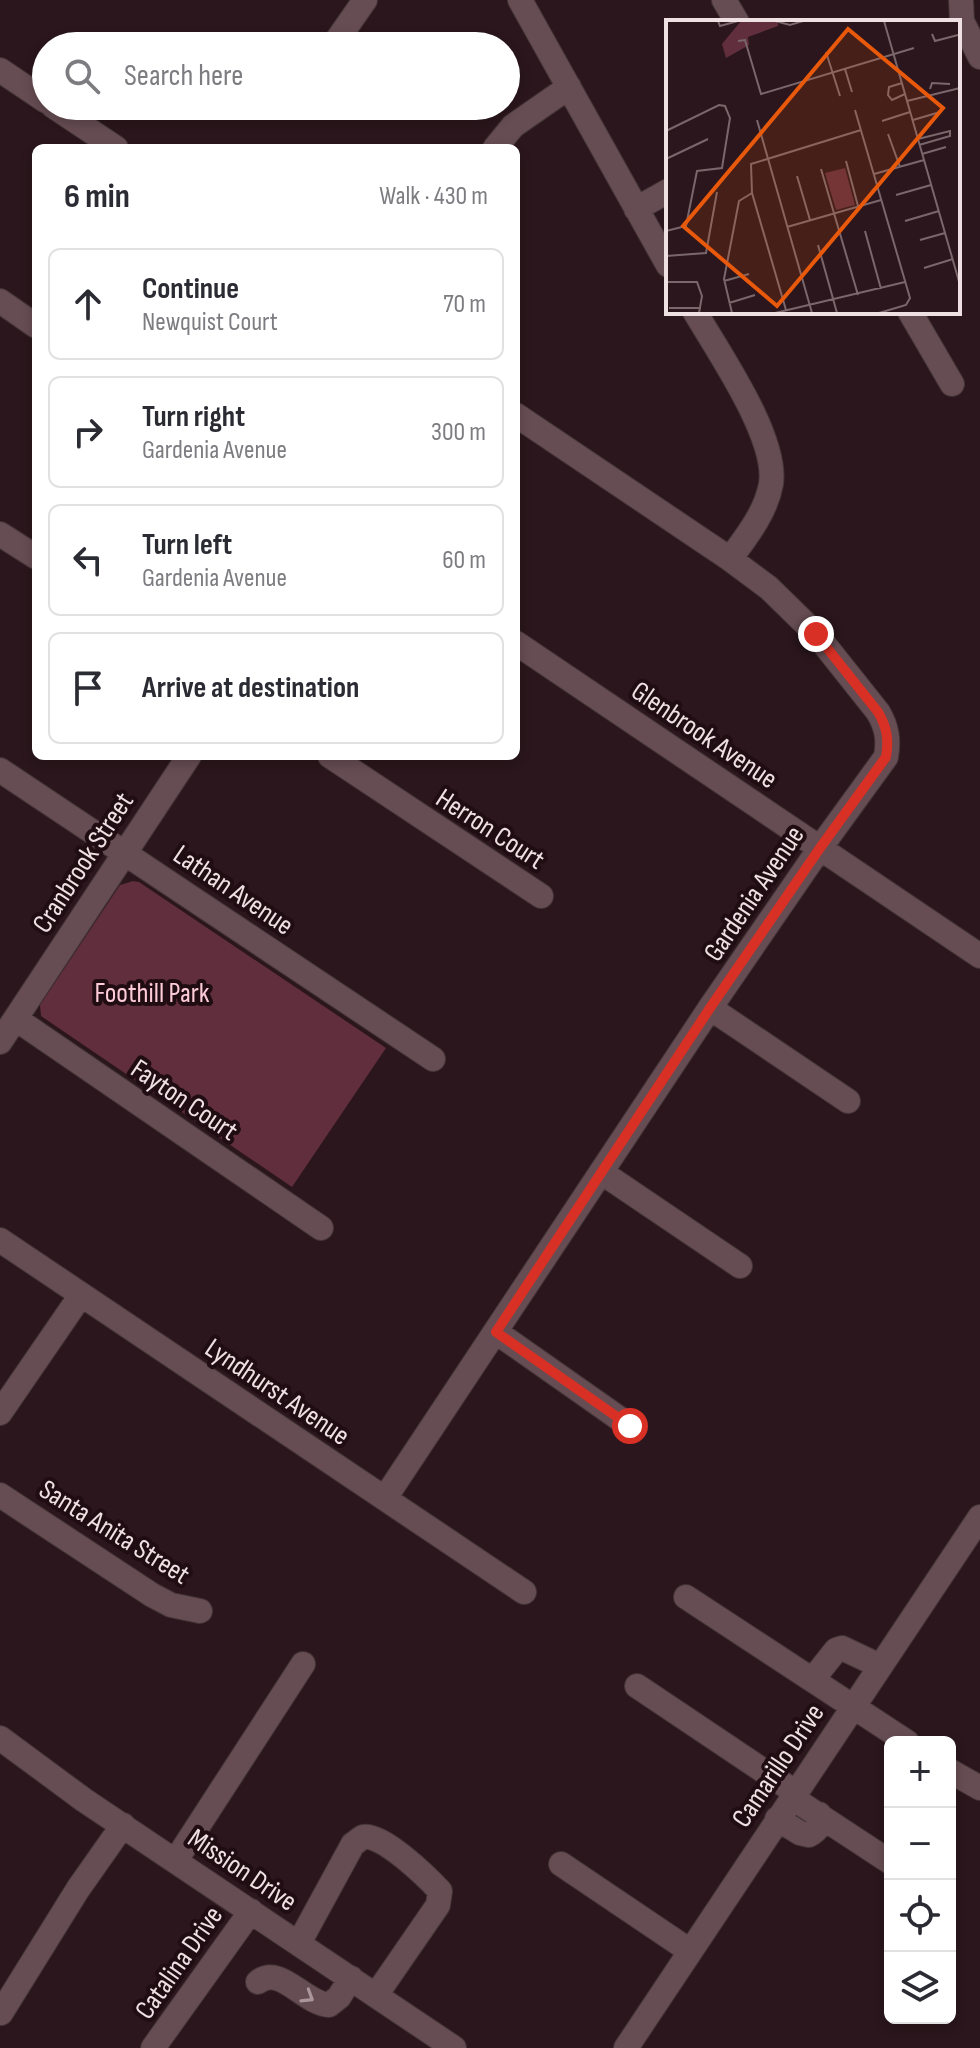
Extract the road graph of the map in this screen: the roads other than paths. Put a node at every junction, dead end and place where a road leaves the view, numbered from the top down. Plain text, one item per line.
1 (365, 0) edge
2 (520, 0) edge
3 (724, 0) edge
4 (960, 3) edge
5 (736, 20) edge
6 (343, 32) edge
7 (980, 57) edge
8 (0, 70) edge
9 (569, 87) junction
10 (32, 92) edge
11 (74, 120) edge
12 (110, 144) edge
13 (498, 144) edge
14 (666, 192) edge
15 (636, 209) junction
16 (666, 262) edge
17 (0, 301) edge
18 (696, 314) edge
19 (911, 314) edge
20 (32, 323) edge
21 (952, 384) dead end
22 (520, 418) edge
23 (0, 534) edge
24 (32, 554) edge
25 (730, 559) junction
26 (520, 646) edge
27 (186, 760) edge
28 (336, 760) edge
29 (0, 770) edge
30 (820, 848) junction
31 (124, 852) junction
32 (541, 896) dead end
33 (980, 956) edge
34 (710, 1008) junction
35 (16, 1019) junction
36 (0, 1042) edge
37 (433, 1059) dead end
38 (848, 1101) dead end
39 (601, 1172) junction
40 (321, 1228) dead end
41 (0, 1240) edge
42 (740, 1266) dead end
43 (81, 1295) junction
44 (496, 1332) junction
45 (0, 1413) edge
46 (630, 1426) dead end
47 (0, 1495) edge
48 (385, 1498) junction
49 (980, 1517) edge
50 (524, 1592) dead end
51 (686, 1597) dead end
52 (200, 1611) dead end
53 (303, 1664) dead end
54 (880, 1666) junction
55 (813, 1679) junction
56 (637, 1686) dead end
57 (853, 1705) junction
58 (898, 1736) edge
59 (0, 1738) edge
60 (956, 1774) edge
61 (980, 1788) edge
62 (793, 1795) junction
63 (819, 1814) junction
64 (777, 1819) junction
65 (123, 1825) junction
66 (884, 1858) edge
67 (176, 1860) junction
68 (561, 1864) dead end
69 (251, 1911) junction
70 (299, 1943) junction
71 (690, 1951) junction
72 (351, 1978) junction
73 (258, 1982) dead end
74 (376, 1995) junction
75 (1, 2013) edge
76 (153, 2048) edge
77 (454, 2048) edge
78 (626, 2048) edge

1 - 6 street
2 - 9 street
3 - 5 street
4 - 7 street
8 - 10 street
9 - 13 street
9 - 15 street
11 - 12 street
14 - 15 street
15 - 16 street
17 - 20 street
18 - 25 street
19 - 21 street
22 - 25 street, Gardenia Avenue
23 - 24 street
25 - 30 street, Gardenia Avenue
26 - 30 street, Glenbrook Avenue
27 - 31 street, Cranbrook Street
28 - 32 street, Herron Court
29 - 31 street, Lathan Avenue
30 - 33 street, Glenbrook Avenue
30 - 34 street, Gardenia Avenue
31 - 35 street, Cranbrook Street
31 - 37 street, Lathan Avenue
34 - 38 street
34 - 39 street, Gardenia Avenue
35 - 36 street, Cranbrook Street
35 - 40 street, Fayton Court
39 - 42 street
39 - 44 street, Gardenia Avenue
41 - 43 street, Lyndhurst Avenue
43 - 45 street
43 - 48 street, Lyndhurst Avenue
44 - 46 street
44 - 48 street, Gardenia Avenue
47 - 52 street, Santa Anita Street
48 - 50 street, Lyndhurst Avenue
49 - 54 street, Camarillo Drive
51 - 55 street
53 - 67 street
54 - 55 street
54 - 57 street, Camarillo Drive
55 - 57 street
56 - 62 street
57 - 58 street
57 - 62 street, Camarillo Drive
59 - 65 street, Mission Drive
60 - 61 street
62 - 63 street
62 - 64 street, Camarillo Drive
63 - 64 street
63 - 66 street
64 - 71 street, Camarillo Drive
65 - 67 street, Mission Drive
65 - 75 street
67 - 69 street, Mission Drive
68 - 71 street
69 - 70 street, Mission Drive
69 - 76 street, Catalina Drive
70 - 72 street, Mission Drive
70 - 74 street
71 - 78 street, Camarillo Drive
73 -> 72 street
72 - 74 street, Mission Drive
74 - 77 street, Mission Drive

